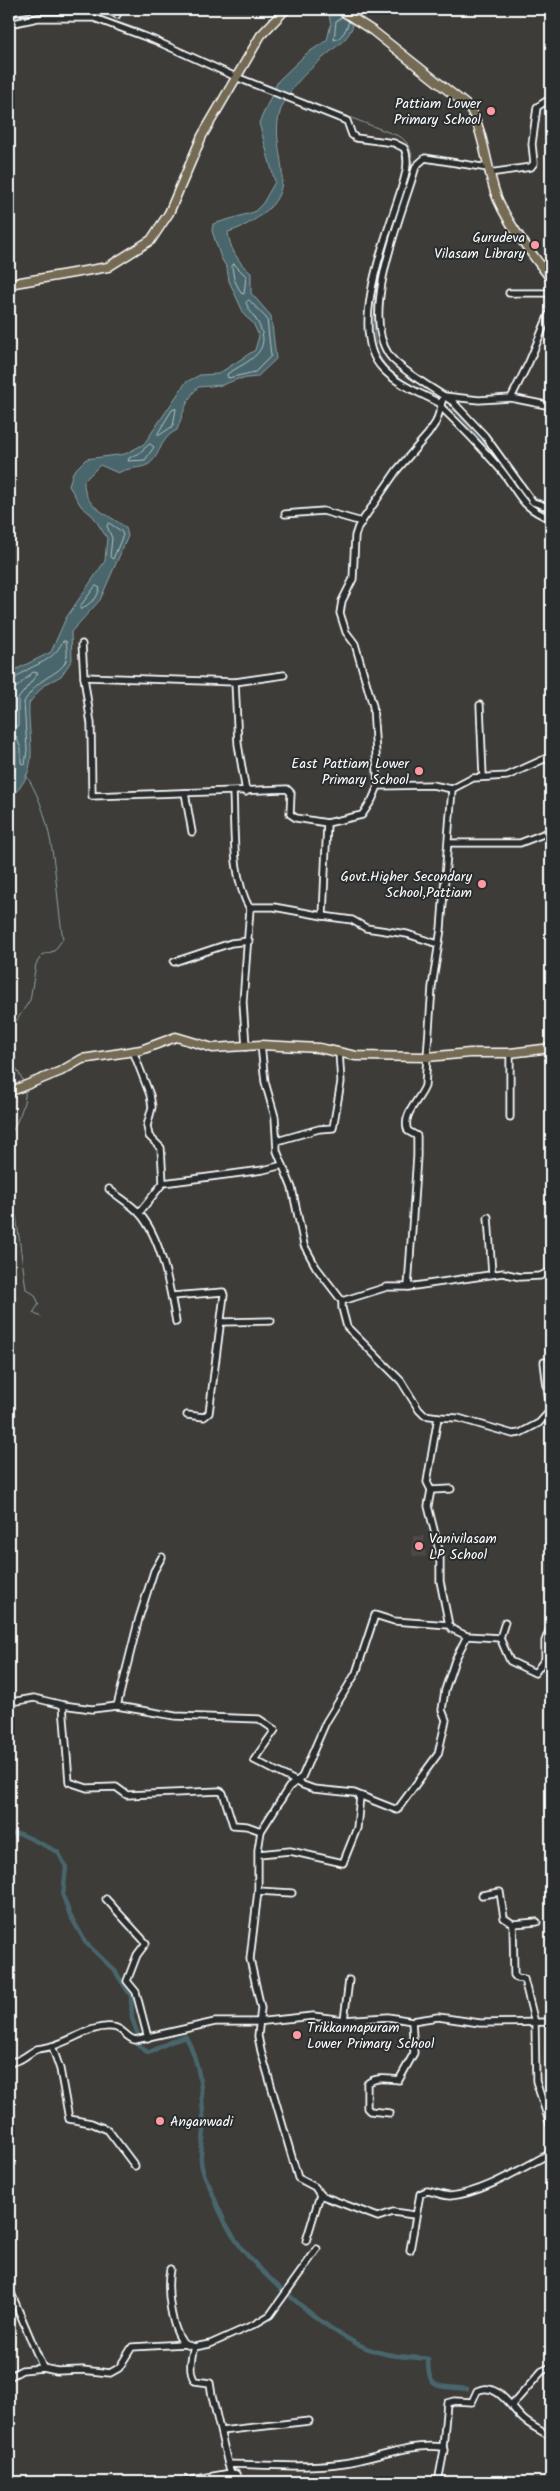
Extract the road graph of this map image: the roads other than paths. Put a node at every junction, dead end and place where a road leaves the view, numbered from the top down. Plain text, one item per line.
1 (30, 9) edge
2 (107, 9) edge
3 (286, 9) edge
4 (340, 10) edge
5 (9, 12) edge
6 (117, 15) dead end
7 (9, 24) edge
8 (236, 77) junction
9 (551, 98) edge
10 (407, 158) junction
11 (420, 161) junction
12 (488, 170) junction
13 (551, 279) edge
14 (9, 284) edge
15 (509, 293) dead end
16 (551, 293) edge
17 (551, 314) edge
18 (444, 396) junction
19 (511, 398) junction
20 (441, 405) junction
21 (551, 406) edge
22 (550, 508) edge
23 (286, 514) dead end
24 (551, 519) edge
25 (362, 522) junction
26 (82, 644) dead end
27 (284, 675) dead end
28 (84, 677) junction
29 (235, 682) junction
30 (480, 705) dead end
31 (551, 756) edge
32 (483, 776) junction
33 (378, 786) junction
34 (452, 789) junction
35 (233, 792) junction
36 (246, 792) junction
37 (185, 793) junction
38 (327, 823) junction
39 (551, 831) edge
40 (192, 832) dead end
41 (449, 843) junction
42 (250, 909) junction
43 (323, 916) junction
44 (250, 941) junction
45 (438, 944) junction
46 (174, 962) dead end
47 (261, 1045) junction
48 (246, 1047) junction
49 (551, 1048) edge
50 (133, 1052) junction
51 (339, 1052) junction
52 (510, 1053) junction
53 (427, 1057) junction
54 (9, 1092) edge
55 (510, 1116) dead end
56 (277, 1141) junction
57 (283, 1165) junction
58 (163, 1183) junction
59 (109, 1189) dead end
60 (139, 1213) junction
61 (488, 1217) dead end
62 (551, 1271) edge
63 (492, 1274) junction
64 (408, 1287) junction
65 (172, 1296) junction
66 (342, 1301) junction
67 (271, 1321) dead end
68 (176, 1322) dead end
69 (222, 1322) junction
70 (544, 1362) dead end
71 (187, 1415) dead end
72 (438, 1417) junction
73 (451, 1489) dead end
74 (431, 1490) junction
75 (162, 1557) dead end
76 (505, 1622) dead end
77 (450, 1625) junction
78 (551, 1625) edge
79 (467, 1636) junction
80 (500, 1638) junction
81 (548, 1659) edge
82 (17, 1701) dead end
83 (63, 1705) junction
84 (117, 1706) junction
85 (295, 1782) junction
86 (360, 1796) junction
87 (261, 1831) junction
88 (259, 1854) junction
89 (258, 1891) junction
90 (292, 1893) dead end
91 (482, 1895) dead end
92 (106, 1899) dead end
93 (537, 1922) dead end
94 (512, 1924) junction
95 (349, 1980) dead end
96 (344, 2020) junction
97 (261, 2021) junction
98 (412, 2021) junction
99 (551, 2022) edge
100 (535, 2023) junction
101 (148, 2038) junction
102 (52, 2046) junction
103 (9, 2060) edge
104 (390, 2113) dead end
105 (551, 2128) edge
106 (551, 2153) edge
107 (134, 2166) dead end
108 (320, 2195) junction
109 (414, 2215) junction
110 (306, 2240) dead end
111 (317, 2250) dead end
112 (410, 2250) dead end
113 (170, 2269) dead end
114 (9, 2288) edge
115 (184, 2344) junction
116 (194, 2347) junction
117 (551, 2367) edge
118 (43, 2368) junction
119 (9, 2377) edge
120 (512, 2404) junction
121 (309, 2421) dead end
122 (221, 2431) junction
123 (551, 2437) edge
124 (443, 2447) junction
125 (228, 2464) junction
126 (231, 2473) junction
127 (180, 2482) edge
128 (240, 2482) edge
129 (438, 2482) edge

1 - 5 street
2 - 6 street
3 - 8 main road
4 - 12 main road
7 - 8 street
8 - 10 street
8 - 14 main road
9 - 12 street
10 - 11 street
10 - 20 street
11 - 12 street
11 - 18 street
12 - 13 main road
15 - 16 street
17 - 19 street
18 - 19 street
18 - 20 street
18 - 22 street
19 - 21 street
20 - 24 street
20 - 25 street
23 - 25 street
25 - 33 street
26 - 28 street
27 - 29 street
28 - 29 street
28 - 37 street
29 - 36 street
30 - 32 street
31 - 32 street
32 - 34 street
33 - 34 street
33 - 38 street
34 - 41 street
35 - 36 street
35 - 37 street
35 - 42 street
36 - 38 street
37 - 40 street
38 - 43 street
39 - 41 street
41 - 45 street
42 - 43 street
42 - 44 street
43 - 45 street
44 - 46 street
44 - 48 street
45 - 53 street
47 - 48 main road
47 - 51 main road
47 - 56 street
48 - 50 main road
49 - 52 main road
50 - 54 main road
50 - 58 street
51 - 53 main road
51 - 56 street
52 - 53 main road
52 - 55 street
53 - 64 street
56 - 57 street
57 - 58 street
57 - 66 street
58 - 60 street
59 - 60 street
60 - 65 street
61 - 63 street
62 - 63 street
63 - 64 street
64 - 66 street
65 - 68 street
65 - 69 street
66 - 72 street
67 - 69 street
69 - 71 street
70 - 72 street
72 - 74 street
73 - 74 street
74 - 77 street
75 - 84 street
76 - 80 street
77 - 79 street
77 - 85 street
78 - 81 street
79 - 80 street
79 - 86 street
80 - 81 street
82 - 83 street
83 - 84 street
83 - 87 street
84 - 85 street
85 - 86 street
85 - 87 street
86 - 88 street
87 - 88 street
88 - 89 street
89 - 90 street
89 - 97 street
91 - 94 street
92 - 101 street
93 - 94 street
94 - 100 street
95 - 96 street
96 - 97 street
96 - 98 street
97 - 101 street
97 - 108 street
98 - 100 street
98 - 104 street
99 - 100 street
100 - 105 street
101 - 102 street
102 - 103 street
102 - 107 street
106 - 109 street
108 - 109 street
108 - 110 street
109 - 112 street
111 - 116 street
113 - 115 street
114 - 118 street
115 - 116 street
115 - 118 street
116 - 122 street
117 - 120 street
118 - 119 street
120 - 123 street
120 - 124 street
121 - 122 street
122 - 125 street
124 - 125 street
124 - 129 street
125 - 126 street
126 - 127 street
126 - 128 street

